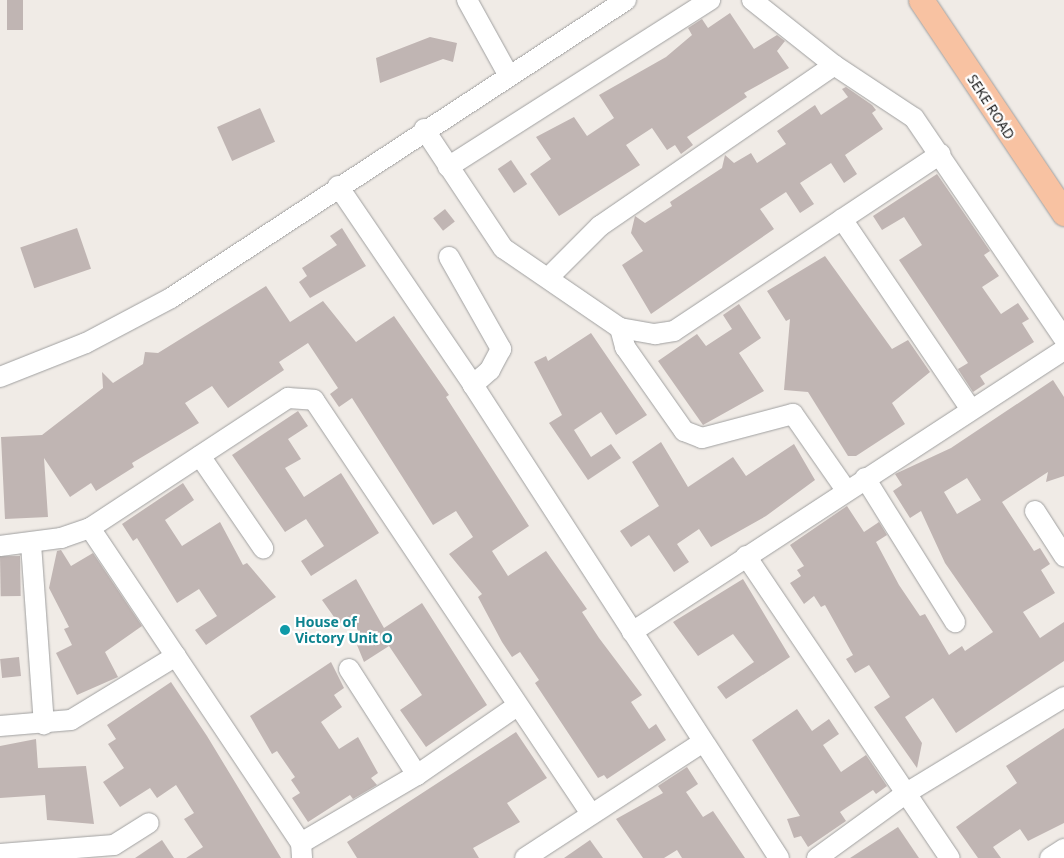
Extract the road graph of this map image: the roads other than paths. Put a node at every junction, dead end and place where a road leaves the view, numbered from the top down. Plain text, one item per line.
1 (467, 0) edge
2 (626, 0) edge
3 (710, 0) edge
4 (752, 0) edge
5 (921, 0) edge
6 (834, 65) junction
7 (509, 76) junction
8 (424, 129) junction
9 (940, 154) junction
10 (448, 167) junction
11 (338, 186) junction
12 (1064, 213) edge
13 (842, 219) junction
14 (448, 256) dead end
15 (548, 278) junction
16 (620, 328) junction
17 (1062, 330) edge
18 (1064, 350) edge
19 (0, 377) edge
20 (473, 385) junction
21 (970, 408) junction
22 (200, 456) junction
23 (865, 478) junction
24 (846, 490) junction
25 (1035, 511) dead end
26 (90, 528) junction
27 (31, 544) junction
28 (0, 546) edge
29 (263, 548) dead end
30 (746, 556) junction
31 (1064, 556) edge
32 (955, 622) dead end
33 (632, 632) junction
34 (176, 656) junction
35 (349, 669) dead end
36 (1064, 697) edge
37 (517, 706) junction
38 (44, 725) junction
39 (0, 726) edge
40 (703, 742) junction
41 (417, 775) junction
42 (908, 792) junction
43 (591, 813) junction
44 (149, 823) dead end
45 (1064, 849) edge
46 (301, 850) edge
47 (0, 854) edge
48 (525, 858) edge
49 (779, 858) edge
50 (817, 858) edge
51 (950, 858) edge
52 (1050, 858) edge

1 - 7 street
2 - 7 street
3 - 10 street
4 - 6 street
5 - 12 main road, SEKE ROAD
6 - 9 street
6 - 15 street
7 - 8 street
8 - 10 street
8 - 11 street
9 - 13 street
9 - 17 street
10 - 15 street
11 - 19 street
11 - 20 street
13 - 16 street
13 - 21 street
14 - 20 street
15 - 16 street
16 - 24 street
18 - 21 street
20 - 33 street
21 - 23 street
22 - 26 street
22 - 29 street
22 - 37 street
23 - 24 street
23 - 32 street
24 - 30 street
25 - 31 street
26 - 27 street
26 - 34 street
27 - 28 street
27 - 38 street
30 - 33 street
30 - 42 street
33 - 40 street
34 - 38 street
34 - 46 street
35 - 41 street
36 - 42 street
37 - 41 street
37 - 43 street
38 - 39 street
40 - 43 street
40 - 49 street
41 - 46 street
42 - 50 street
42 - 51 street
43 - 48 street
44 - 47 street
45 - 52 street

